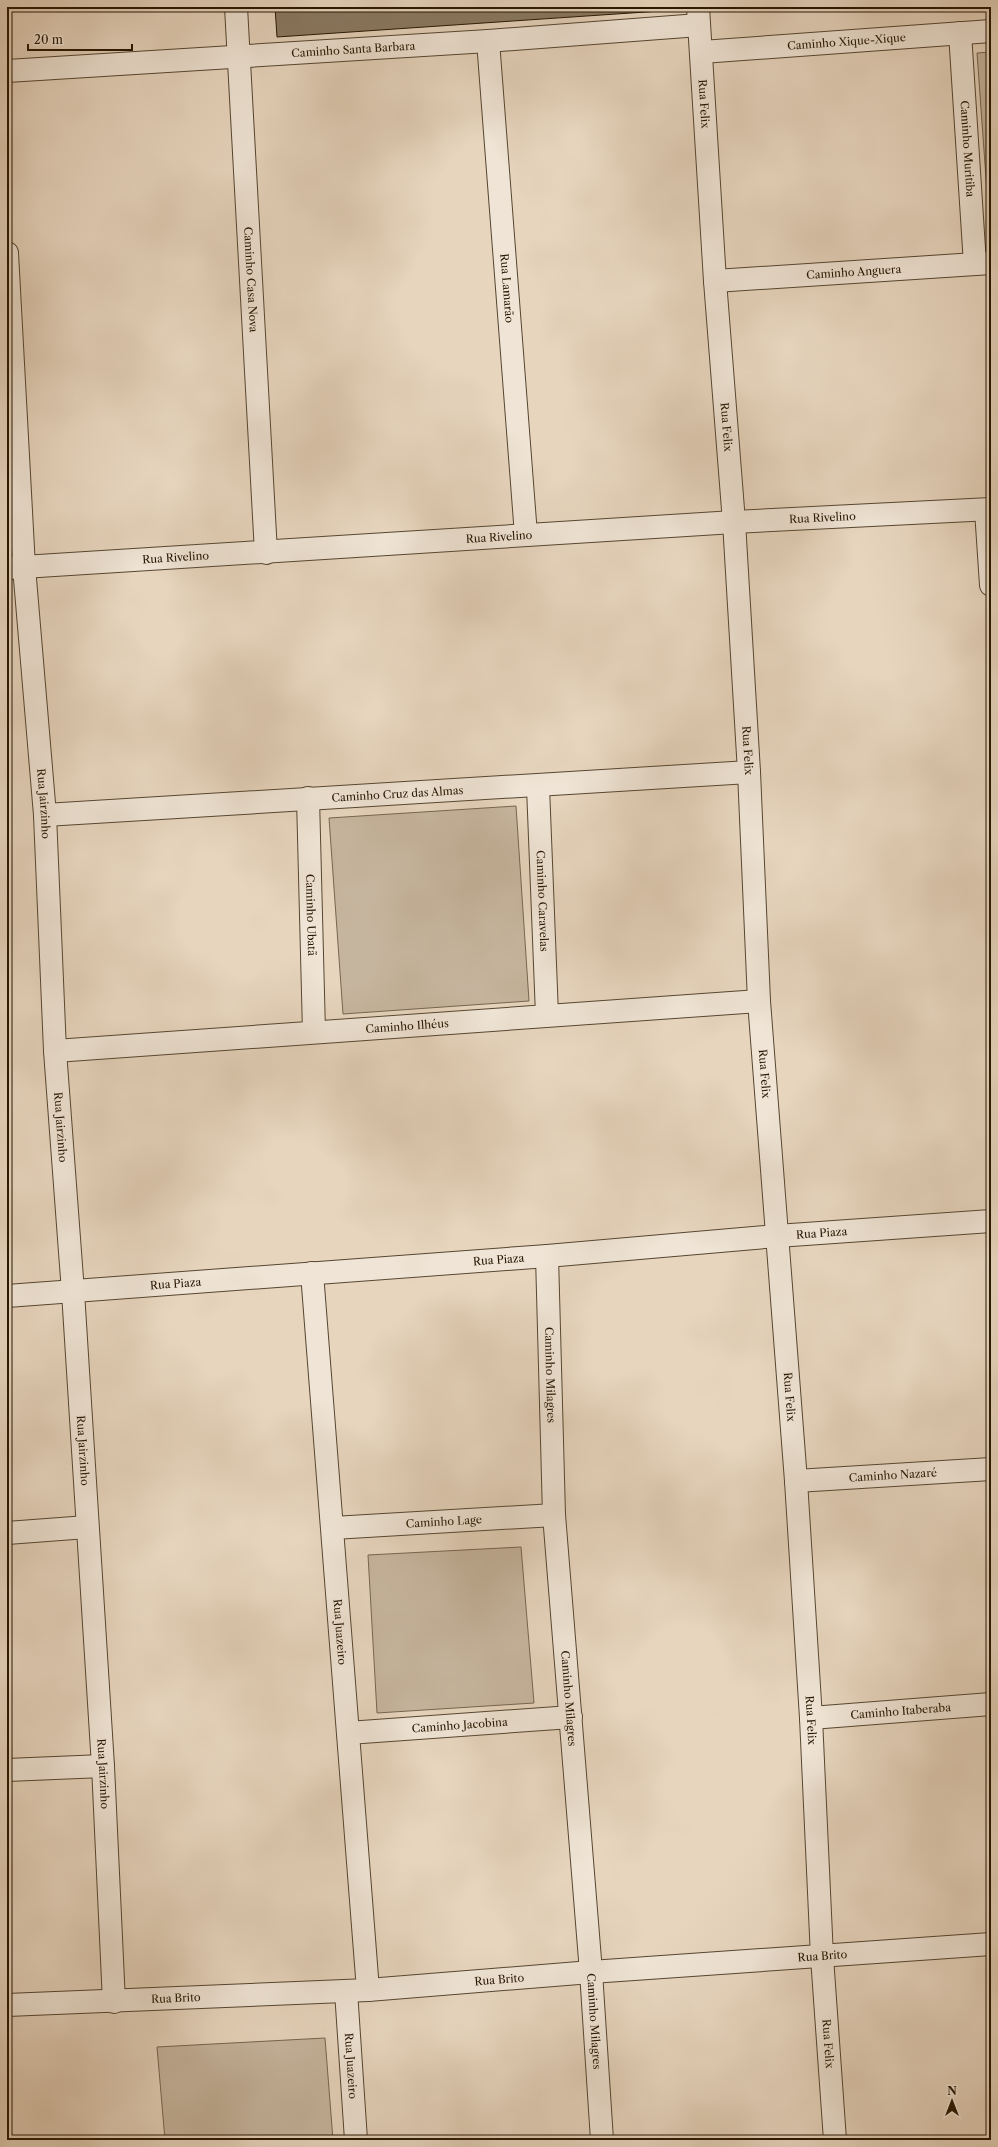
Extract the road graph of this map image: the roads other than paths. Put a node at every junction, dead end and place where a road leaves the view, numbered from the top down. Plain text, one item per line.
1 (236, 7) edge
2 (698, 16) edge
3 (991, 31) edge
4 (960, 33) junction
5 (488, 41) junction
6 (702, 52) junction
7 (238, 56) junction
8 (7, 70) edge
9 (7, 253) edge
10 (983, 264) edge
11 (715, 281) junction
12 (9, 332) edge
13 (989, 509) edge
14 (734, 522) junction
15 (526, 535) junction
16 (266, 553) junction
17 (16, 568) edge
18 (991, 585) edge
19 (749, 772) junction
20 (538, 787) junction
21 (308, 798) junction
22 (45, 815) junction
23 (759, 1001) junction
24 (547, 1015) junction
25 (314, 1032) junction
26 (55, 1051) junction
27 (991, 1221) edge
28 (777, 1236) junction
29 (547, 1256) junction
30 (312, 1273) junction
31 (73, 1292) junction
32 (7, 1296) edge
33 (991, 1469) edge
34 (796, 1481) junction
35 (554, 1515) junction
36 (87, 1527) junction
37 (333, 1528) junction
38 (7, 1533) edge
39 (991, 1704) edge
40 (571, 1716) junction
41 (811, 1718) junction
42 (348, 1733) junction
43 (103, 1766) junction
44 (7, 1770) edge
45 (991, 1944) edge
46 (822, 1957) junction
47 (591, 1972) junction
48 (368, 1990) junction
49 (346, 1991) junction
50 (114, 2002) junction
51 (7, 2005) edge
52 (356, 2140) edge
53 (602, 2140) edge
54 (835, 2140) edge

1 - 7 street, Caminho Casa Nova
2 - 5 street, Caminho Santa Barbara
2 - 6 street, Rua Felix
3 - 4 street, Caminho Xique-Xique
4 - 6 street, Caminho Xique-Xique
4 - 10 street, Caminho Muritiba
5 - 7 street, Caminho Santa Barbara
5 - 15 street, Rua Lamarão
6 - 11 street, Rua Felix
7 - 8 street, Caminho Santa Barbara
7 - 16 street, Caminho Casa Nova
9 - 12 street, Rua Jairzinho
10 - 11 street, Caminho Anguera
11 - 14 street, Rua Felix
12 - 17 street, Rua Jairzinho
13 - 14 street, Rua Rivelino
13 - 18 street
14 - 15 street, Rua Rivelino
14 - 19 street, Rua Felix
15 - 16 street, Rua Rivelino
16 - 17 street, Rua Rivelino
17 - 22 street, Rua Jairzinho
19 - 20 street, Caminho Cruz das Almas
19 - 23 street, Rua Felix
20 - 21 street, Caminho Cruz das Almas
20 - 24 street, Caminho Caravelas
21 - 22 street, Caminho Cruz das Almas
21 - 25 street, Caminho Ubatã
22 - 26 street, Rua Jairzinho
23 - 24 street, Caminho Ilhéus
23 - 28 street, Rua Felix
24 - 25 street, Caminho Ilhéus
25 - 26 street, Caminho Ilhéus
26 - 31 street, Rua Jairzinho
27 - 28 street, Rua Piaza
28 - 29 street, Rua Piaza
28 - 34 street, Rua Felix
29 - 30 street, Rua Piaza
29 - 35 street, Caminho Milagres
30 - 31 street, Rua Piaza
30 - 37 street, Rua Juazeiro
31 - 32 street, Rua Piaza
31 - 36 street, Rua Jairzinho
33 - 34 street, Caminho Nazaré
34 - 41 street, Rua Felix
35 - 37 street, Caminho Lage
35 - 40 street, Caminho Milagres
36 - 38 street
36 - 43 street, Rua Jairzinho
37 - 42 street, Rua Juazeiro
39 - 41 street, Caminho Itaberaba
40 - 42 street, Caminho Jacobina
40 - 47 street, Caminho Milagres
41 - 46 street, Rua Felix
42 - 48 street, Rua Juazeiro
43 - 44 street
43 - 50 street, Rua Jairzinho
45 - 46 street, Rua Brito
46 - 47 street, Rua Brito
46 - 54 street, Rua Felix
47 - 48 street, Rua Brito
47 - 53 street, Caminho Milagres
48 - 49 street, Rua Brito
49 - 50 street, Rua Brito
49 - 52 street, Rua Juazeiro
50 - 51 street, Rua Brito

